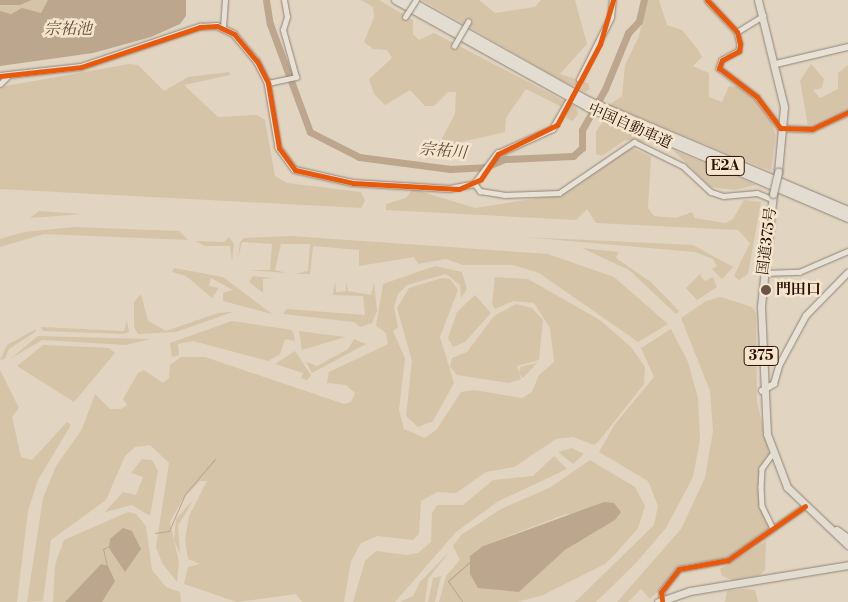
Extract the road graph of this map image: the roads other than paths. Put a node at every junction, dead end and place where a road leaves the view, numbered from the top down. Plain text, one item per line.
1 (224, 0) edge
2 (284, 0) edge
3 (396, 0) edge
4 (408, 0) edge
5 (416, 0) edge
6 (613, 0) edge
7 (707, 0) edge
8 (758, 0) edge
9 (763, 16) junction
10 (405, 18) dead end
11 (468, 22) dead end
12 (223, 28) junction
13 (737, 32) junction
14 (454, 46) dead end
15 (848, 47) edge
16 (776, 64) junction
17 (0, 76) edge
18 (8, 76) junction
19 (580, 80) tunnel mouth
20 (268, 83) junction
21 (0, 84) edge
22 (568, 103) dead end
23 (589, 104) junction
24 (603, 111) junction
25 (848, 112) edge
26 (784, 130) junction
27 (475, 184) junction
28 (773, 197) junction
29 (848, 211) edge
30 (848, 218) edge
31 (848, 251) edge
32 (763, 273) junction
33 (848, 274) edge
34 (762, 392) junction
35 (772, 455) junction
36 (805, 506) junction
37 (773, 529) junction
38 (837, 532) junction
39 (848, 539) edge
40 (848, 545) edge
41 (848, 565) edge
42 (660, 601) edge

1 - 12 street
2 - 20 street
3 - 23 highway, 中国自動車道 / E2A
4 - 23 highway, 中国自動車道 / E2A
5 - 10 street, bridge
6 - 19 street
7 - 13 street
8 - 9 highway, 国道375号 / 375
9 - 13 street
9 - 16 highway, 国道375号 / 375
11 - 14 street, bridge
12 - 18 street
12 - 20 street
13 - 26 street
15 - 16 street
16 - 26 highway, 国道375号 / 375
17 - 18 street
18 - 21 street
20 - 27 street
22 - 27 street
23 - 24 highway, 中国自動車道 / E2A
24 - 29 highway, 中国自動車道 / E2A
24 - 30 highway, 中国自動車道 / E2A
25 - 26 street
26 - 28 highway, 国道375号 / 375, bridge
27 - 28 street
28 - 32 highway, 国道375号 / 375
31 - 32 street
32 - 34 highway, 国道375号 / 375
33 - 34 street
34 - 35 highway, 国道375号 / 375
35 - 36 highway, 国道375号 / 375
35 - 37 street
36 - 37 street
36 - 38 highway, 国道375号 / 375
37 - 42 street
38 - 39 highway
38 - 40 highway, 国道375号 / 375
41 - 42 highway

